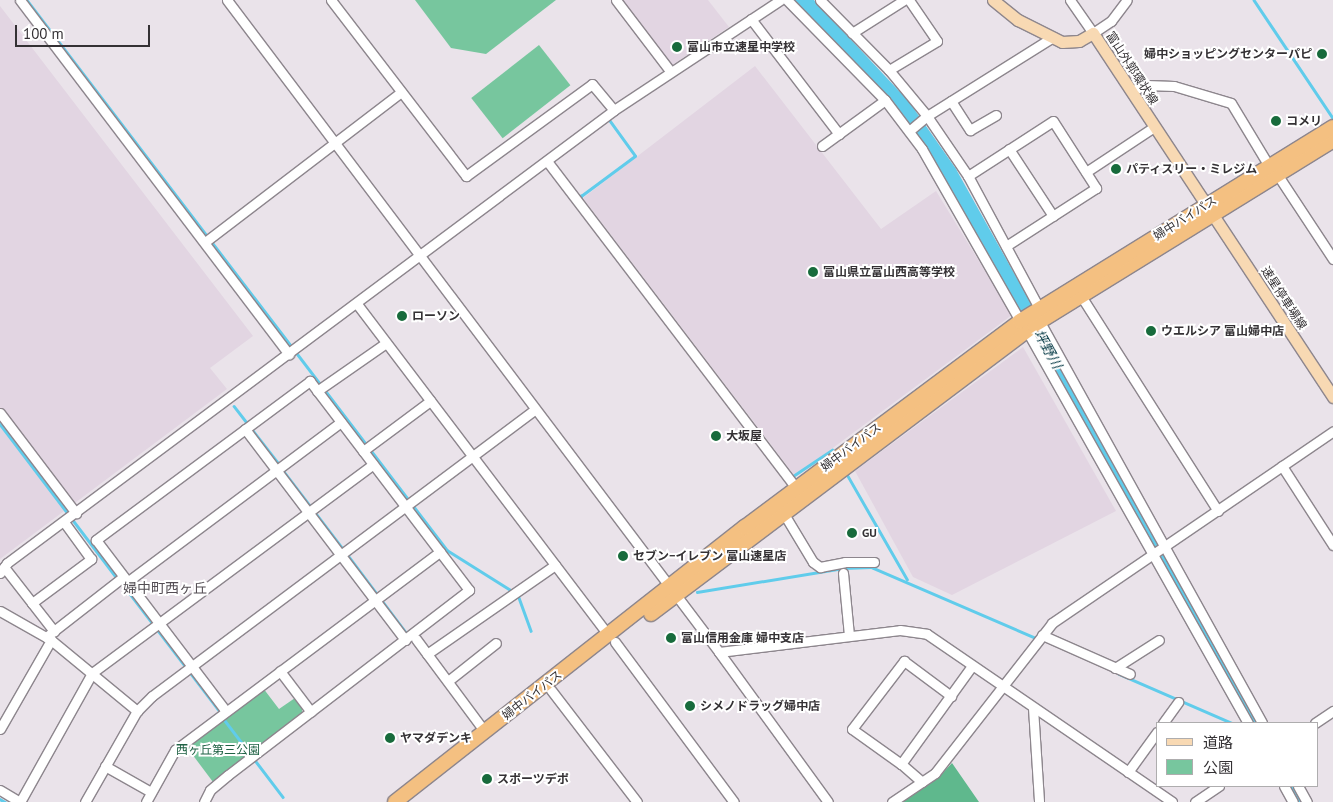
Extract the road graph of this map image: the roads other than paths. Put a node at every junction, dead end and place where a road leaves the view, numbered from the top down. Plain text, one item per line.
1 (20, 0) edge
2 (227, 0) edge
3 (331, 0) edge
4 (616, 0) edge
5 (780, 0) edge
6 (787, 0) edge
7 (820, 0) edge
8 (904, 0) edge
9 (909, 0) edge
10 (993, 0) edge
11 (1070, 0) edge
12 (1127, 0) edge
13 (751, 19) junction
14 (852, 33) junction
15 (1093, 34) junction
16 (1052, 37) junction
17 (889, 70) junction
18 (670, 71) junction
19 (1131, 91) junction
20 (401, 92) junction
21 (885, 100) junction
22 (952, 101) junction
23 (614, 110) junction
24 (996, 115) dead end
25 (927, 116) junction
26 (1333, 127) edge
27 (1154, 128) junction
28 (909, 131) junction
29 (839, 134) junction
30 (1333, 140) edge
31 (335, 144) junction
32 (822, 146) dead end
33 (1009, 149) junction
34 (547, 161) junction
35 (1273, 170) junction
36 (1086, 172) junction
37 (968, 176) junction
38 (1210, 209) junction
39 (1052, 216) junction
40 (206, 242) junction
41 (1006, 246) junction
42 (420, 256) junction
43 (1333, 260) edge
44 (1081, 296) junction
45 (357, 304) junction
46 (1039, 315) junction
47 (1024, 326) junction
48 (386, 343) junction
49 (289, 354) junction
50 (317, 391) junction
51 (1333, 397) edge
52 (430, 400) junction
53 (536, 410) junction
54 (0, 413) edge
55 (341, 422) junction
56 (245, 429) junction
57 (1333, 431) edge
58 (363, 451) junction
59 (473, 456) junction
60 (373, 464) junction
61 (1282, 466) junction
62 (277, 470) junction
63 (796, 488) junction
64 (406, 506) junction
65 (308, 511) junction
66 (1218, 511) junction
67 (76, 513) junction
68 (784, 514) junction
69 (64, 522) junction
70 (1333, 546) edge
71 (1163, 547) junction
72 (440, 552) junction
73 (341, 554) junction
74 (1153, 554) junction
75 (874, 562) dead end
76 (555, 565) junction
77 (2, 570) edge
78 (843, 573) dead end
79 (125, 580) junction
80 (672, 591) junction
81 (375, 600) junction
82 (32, 603) junction
83 (0, 611) edge
84 (157, 622) junction
85 (849, 635) junction
86 (1042, 635) junction
87 (51, 636) junction
88 (416, 639) dead end
89 (612, 639) junction
90 (405, 640) junction
91 (1159, 640) dead end
92 (496, 643) dead end
93 (719, 652) junction
94 (427, 654) junction
95 (191, 665) junction
96 (972, 666) junction
97 (1115, 668) junction
98 (280, 671) junction
99 (92, 673) junction
100 (1130, 674) dead end
101 (448, 682) junction
102 (1002, 686) junction
103 (551, 690) junction
104 (951, 696) junction
105 (1178, 702) dead end
106 (0, 707) edge
107 (1033, 708) junction
108 (137, 711) junction
109 (226, 711) junction
110 (1333, 711) edge
111 (9, 712) junction
112 (312, 712) junction
113 (1164, 722) edge
114 (1247, 722) edge
115 (1261, 722) edge
116 (1316, 722) edge
117 (0, 729) edge
118 (485, 732) junction
119 (1156, 733) edge
120 (900, 764) junction
121 (106, 766) junction
122 (1128, 772) junction
123 (922, 782) junction
124 (1218, 787) edge
125 (1285, 787) edge
126 (1299, 787) edge
127 (0, 790) edge
128 (152, 792) junction
129 (85, 802) edge
130 (146, 802) edge
131 (204, 802) edge
132 (395, 802) edge
133 (406, 802) edge
134 (636, 802) edge
135 (734, 802) edge
136 (828, 802) edge
137 (892, 802) edge
138 (1039, 802) edge
139 (1172, 802) edge
140 (1195, 802) edge
141 (1294, 802) edge
142 (1307, 802) edge

1 - 40 street
2 - 31 street
3 - 20 street
4 - 18 street
5 - 13 street
6 - 21 street
7 - 14 street
8 - 14 street
9 - 17 street
10 - 16 main road, 富山外郭環状線
11 - 15 street
12 - 15 street
13 - 18 street
13 - 29 street
14 - 17 street
15 - 16 main road, 富山外郭環状線
15 - 19 main road, 富山外郭環状線
16 - 22 street
17 - 25 street
18 - 23 street
19 - 27 main road, 富山外郭環状線
19 - 35 street
20 - 23 street
20 - 31 street
21 - 28 street
21 - 29 street
22 - 24 street
22 - 25 street
23 - 34 street
25 - 28 street
25 - 37 street
26 - 35 highway, 婦中バイパス
27 - 36 street
27 - 38 main road, 富山外郭環状線
28 - 47 street
29 - 32 street
30 - 35 highway, 婦中バイパス
31 - 40 street
31 - 42 street
33 - 36 street
33 - 37 street
33 - 39 street
34 - 42 street
34 - 63 street
35 - 38 highway, 婦中バイパス
35 - 43 street
36 - 39 street
37 - 41 street
38 - 44 highway, 婦中バイパス
38 - 46 highway, 婦中バイパス
38 - 51 main road, 速星停車場線
39 - 41 street
40 - 49 street
41 - 46 street
42 - 45 street
42 - 53 street
44 - 46 highway, 婦中バイパス
44 - 66 street
45 - 48 street
45 - 49 street
46 - 47 highway, 婦中バイパス
46 - 71 street
47 - 63 highway, 婦中バイパス
47 - 68 highway, 婦中バイパス
47 - 74 street
48 - 50 street
48 - 52 street
49 - 67 street
50 - 55 street
50 - 56 street
52 - 58 street
52 - 59 street
53 - 59 street
53 - 80 street
54 - 67 street
55 - 58 street
55 - 62 street
56 - 62 street
56 - 79 street
57 - 61 street
58 - 60 street
59 - 64 street
59 - 76 street
60 - 64 street
60 - 65 street
61 - 66 street
61 - 70 street
62 - 65 street
62 - 79 street
63 - 80 highway, 婦中バイパス
64 - 72 street
64 - 73 street
65 - 73 street
65 - 84 street
66 - 71 street
67 - 69 street
68 - 75 street
68 - 80 highway, 婦中バイパス
69 - 77 street
69 - 82 street
71 - 74 street
71 - 115 street
72 - 81 street
72 - 90 street
73 - 81 street
73 - 95 street
74 - 86 street
74 - 114 street
76 - 89 street
76 - 94 street
77 - 82 street
78 - 85 street
79 - 84 street
79 - 87 street
80 - 89 highway, 婦中バイパス
80 - 93 street
81 - 90 street
81 - 98 street
82 - 87 street
83 - 87 street
84 - 95 street
84 - 99 street
85 - 93 street
85 - 96 street
86 - 97 street
86 - 102 street
87 - 99 street
87 - 111 street
88 - 94 street
89 - 103 highway, 婦中バイパス
89 - 118 highway, 婦中バイパス
89 - 135 street
90 - 112 street
91 - 97 street
92 - 101 street
93 - 136 street
94 - 101 street
95 - 108 street
95 - 109 street
96 - 102 street
96 - 104 street
97 - 100 street
98 - 109 street
98 - 112 street
99 - 108 street
99 - 127 street
101 - 118 street
102 - 107 street
102 - 123 street
103 - 133 highway, 婦中バイパス
103 - 134 street
104 - 120 street
104 - 120 street
105 - 113 street
106 - 111 street
107 - 122 street
107 - 138 street
108 - 121 street
109 - 128 street
110 - 116 street
111 - 117 street
112 - 131 street
118 - 132 highway, 婦中バイパス
119 - 122 street
120 - 123 street
121 - 128 street
121 - 129 street
122 - 139 street
123 - 137 street
124 - 140 street
125 - 141 street
126 - 142 street
128 - 130 street

